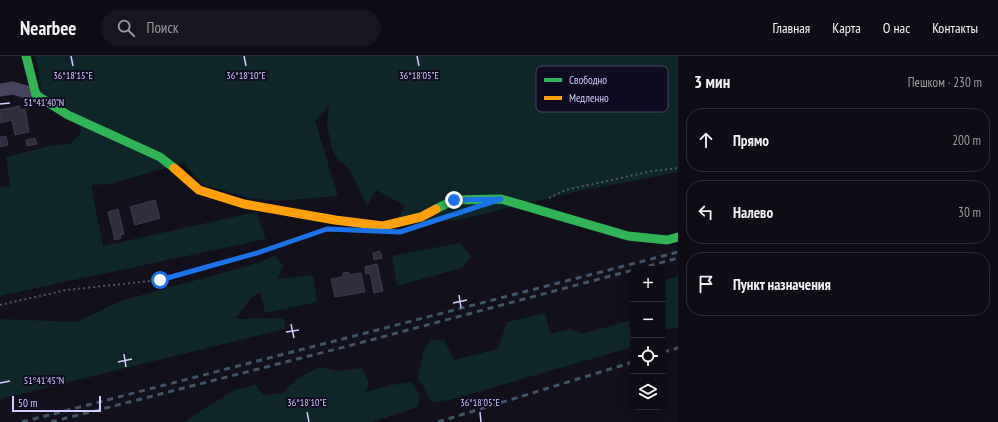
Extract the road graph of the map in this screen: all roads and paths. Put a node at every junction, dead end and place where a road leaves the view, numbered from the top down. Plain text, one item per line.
1 (26, 56) edge
2 (0, 90) edge
3 (36, 95) junction
4 (678, 168) edge
5 (544, 200) dead end
6 (320, 232) dead end
7 (678, 237) edge
8 (0, 305) edge

1 - 3 street
2 - 3 street
3 - 7 street
4 - 5 path
6 - 8 path

